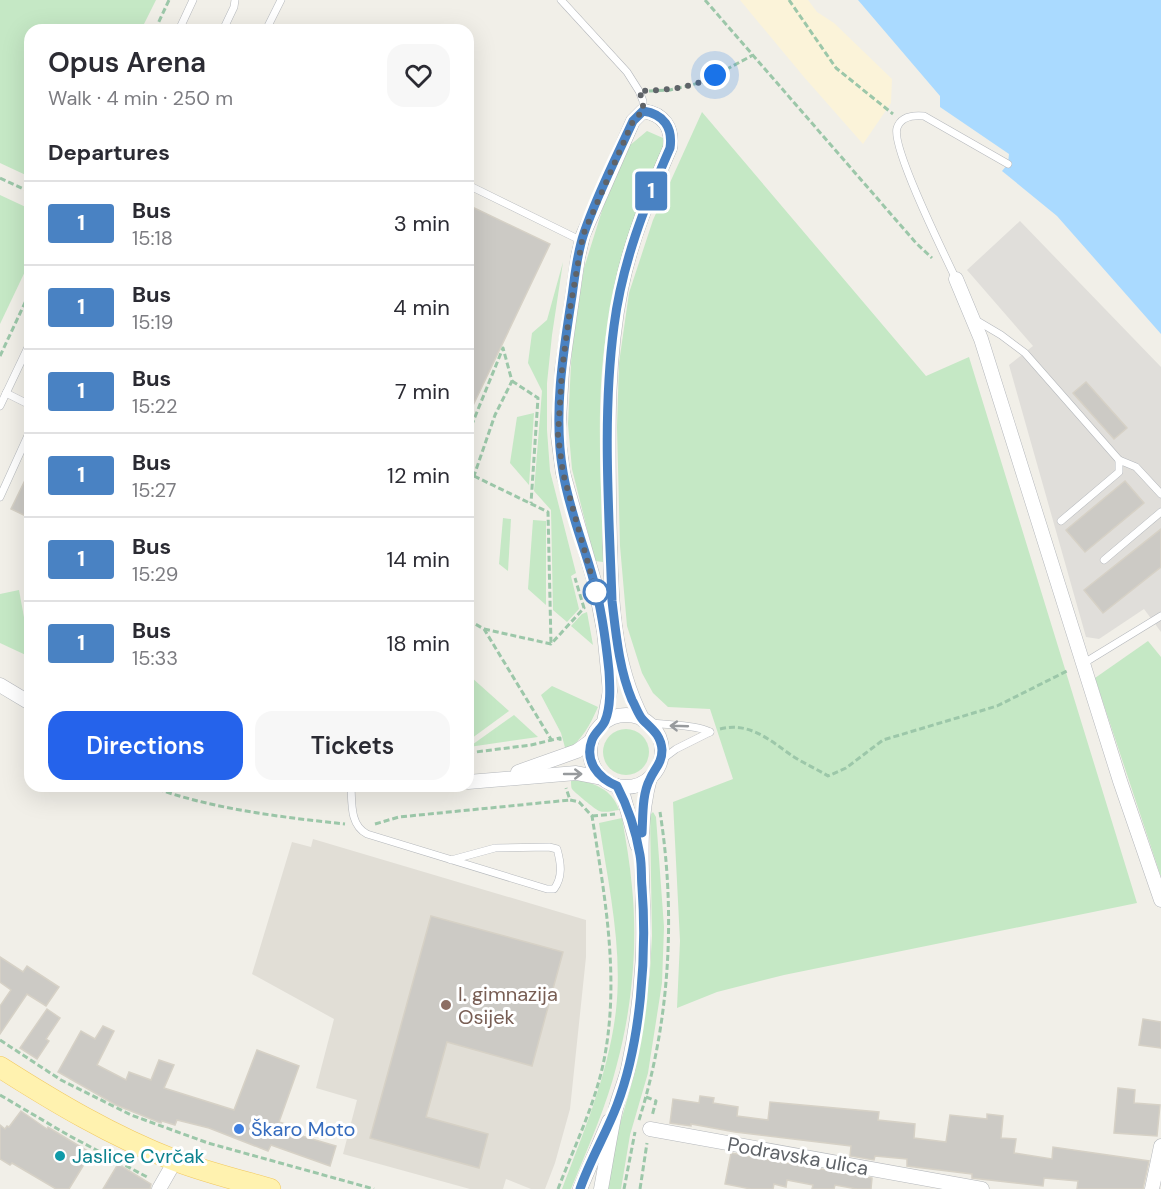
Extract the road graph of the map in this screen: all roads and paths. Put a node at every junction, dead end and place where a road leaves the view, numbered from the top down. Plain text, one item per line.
1 (169, 0) edge
2 (193, 0) edge
3 (235, 0) edge
4 (281, 0) edge
5 (561, 0) edge
6 (705, 0) edge
7 (789, 0) edge
8 (158, 24) edge
9 (182, 24) edge
10 (226, 24) edge
11 (269, 24) edge
12 (753, 55) junction
13 (639, 91) junction
14 (643, 111) junction
15 (901, 120) junction
16 (1008, 164) dead end
17 (0, 178) edge
18 (474, 188) edge
19 (24, 189) edge
20 (582, 241) junction
21 (956, 279) junction
22 (24, 305) edge
23 (972, 317) junction
24 (0, 356) edge
25 (24, 356) edge
26 (512, 381) junction
27 (6, 393) junction
28 (24, 402) edge
29 (0, 406) edge
30 (474, 419) edge
31 (24, 444) edge
32 (1119, 460) junction
33 (474, 476) joint
34 (1161, 494) edge
35 (0, 497) edge
36 (531, 503) junction
37 (1161, 512) edge
38 (1061, 521) dead end
39 (1104, 560) dead end
40 (575, 578) dead end
41 (1161, 616) edge
42 (474, 623) edge
43 (484, 629) junction
44 (551, 644) junction
45 (1084, 663) junction
46 (0, 685) edge
47 (24, 699) edge
48 (645, 721) junction
49 (604, 722) junction
50 (710, 732) junction
51 (552, 741) junction
52 (591, 741) junction
53 (474, 752) edge
54 (562, 757) junction
55 (660, 761) junction
56 (564, 774) junction
57 (502, 778) junction
58 (602, 778) junction
59 (650, 778) junction
60 (474, 781) edge
61 (617, 786) junction
62 (352, 792) edge
63 (640, 856) junction
64 (451, 860) junction
65 (1161, 900) edge
66 (0, 1040) edge
67 (0, 1067) edge
68 (0, 1095) edge
69 (646, 1097) dead end
70 (617, 1106) junction
71 (650, 1129) junction
72 (1161, 1146) edge
73 (175, 1161) junction
74 (160, 1187) edge
75 (270, 1189) edge
76 (374, 1189) edge
77 (558, 1189) edge
78 (580, 1189) edge
79 (601, 1189) edge
80 (640, 1189) edge
81 (982, 1189) edge
82 (1152, 1189) edge

1 - 8 path
2 - 9 lane
3 - 10 lane
4 - 11 lane
5 - 13 lane
6 - 12 path
7 - 15 path
12 - 13 path
12 - 21 path
13 - 14 lane
14 - 20 street
14 - 48 street
15 - 16 lane
15 - 21 lane
17 - 19 path
18 - 20 lane
20 - 49 street
21 - 23 street
22 - 24 path
23 - 32 lane
23 - 45 street
25 - 27 lane
26 - 30 path
26 - 33 path
26 - 36 path
27 - 28 lane
27 - 29 lane
31 - 35 lane
32 - 34 lane
32 - 38 lane
33 - 36 path
36 - 44 path
37 - 39 lane
40 - 44 path
41 - 45 lane
42 - 43 path
43 - 44 path
43 - 51 path
45 - 50 path
45 - 65 street
46 - 47 street
48 - 49 street
50 -> 48 lane
48 - 55 street
49 - 52 street
50 - 55 lane
51 - 53 path
51 - 54 path
52 - 54 street
52 - 58 street
54 - 57 street
55 - 59 street
56 - 57 street
56 -> 58 street
56 - 77 path
57 - 60 street
58 - 61 street
59 - 61 street
59 - 63 street
61 - 63 street
62 - 64 lane
63 - 70 street
64 - 64 lane
66 - 76 path
67 - 73 main road
68 - 74 path
69 - 71 path
70 - 78 street
70 - 79 street
71 - 80 path
71 - 81 street, Podravska ulica
72 - 82 street
73 - 74 street
73 - 75 main road

